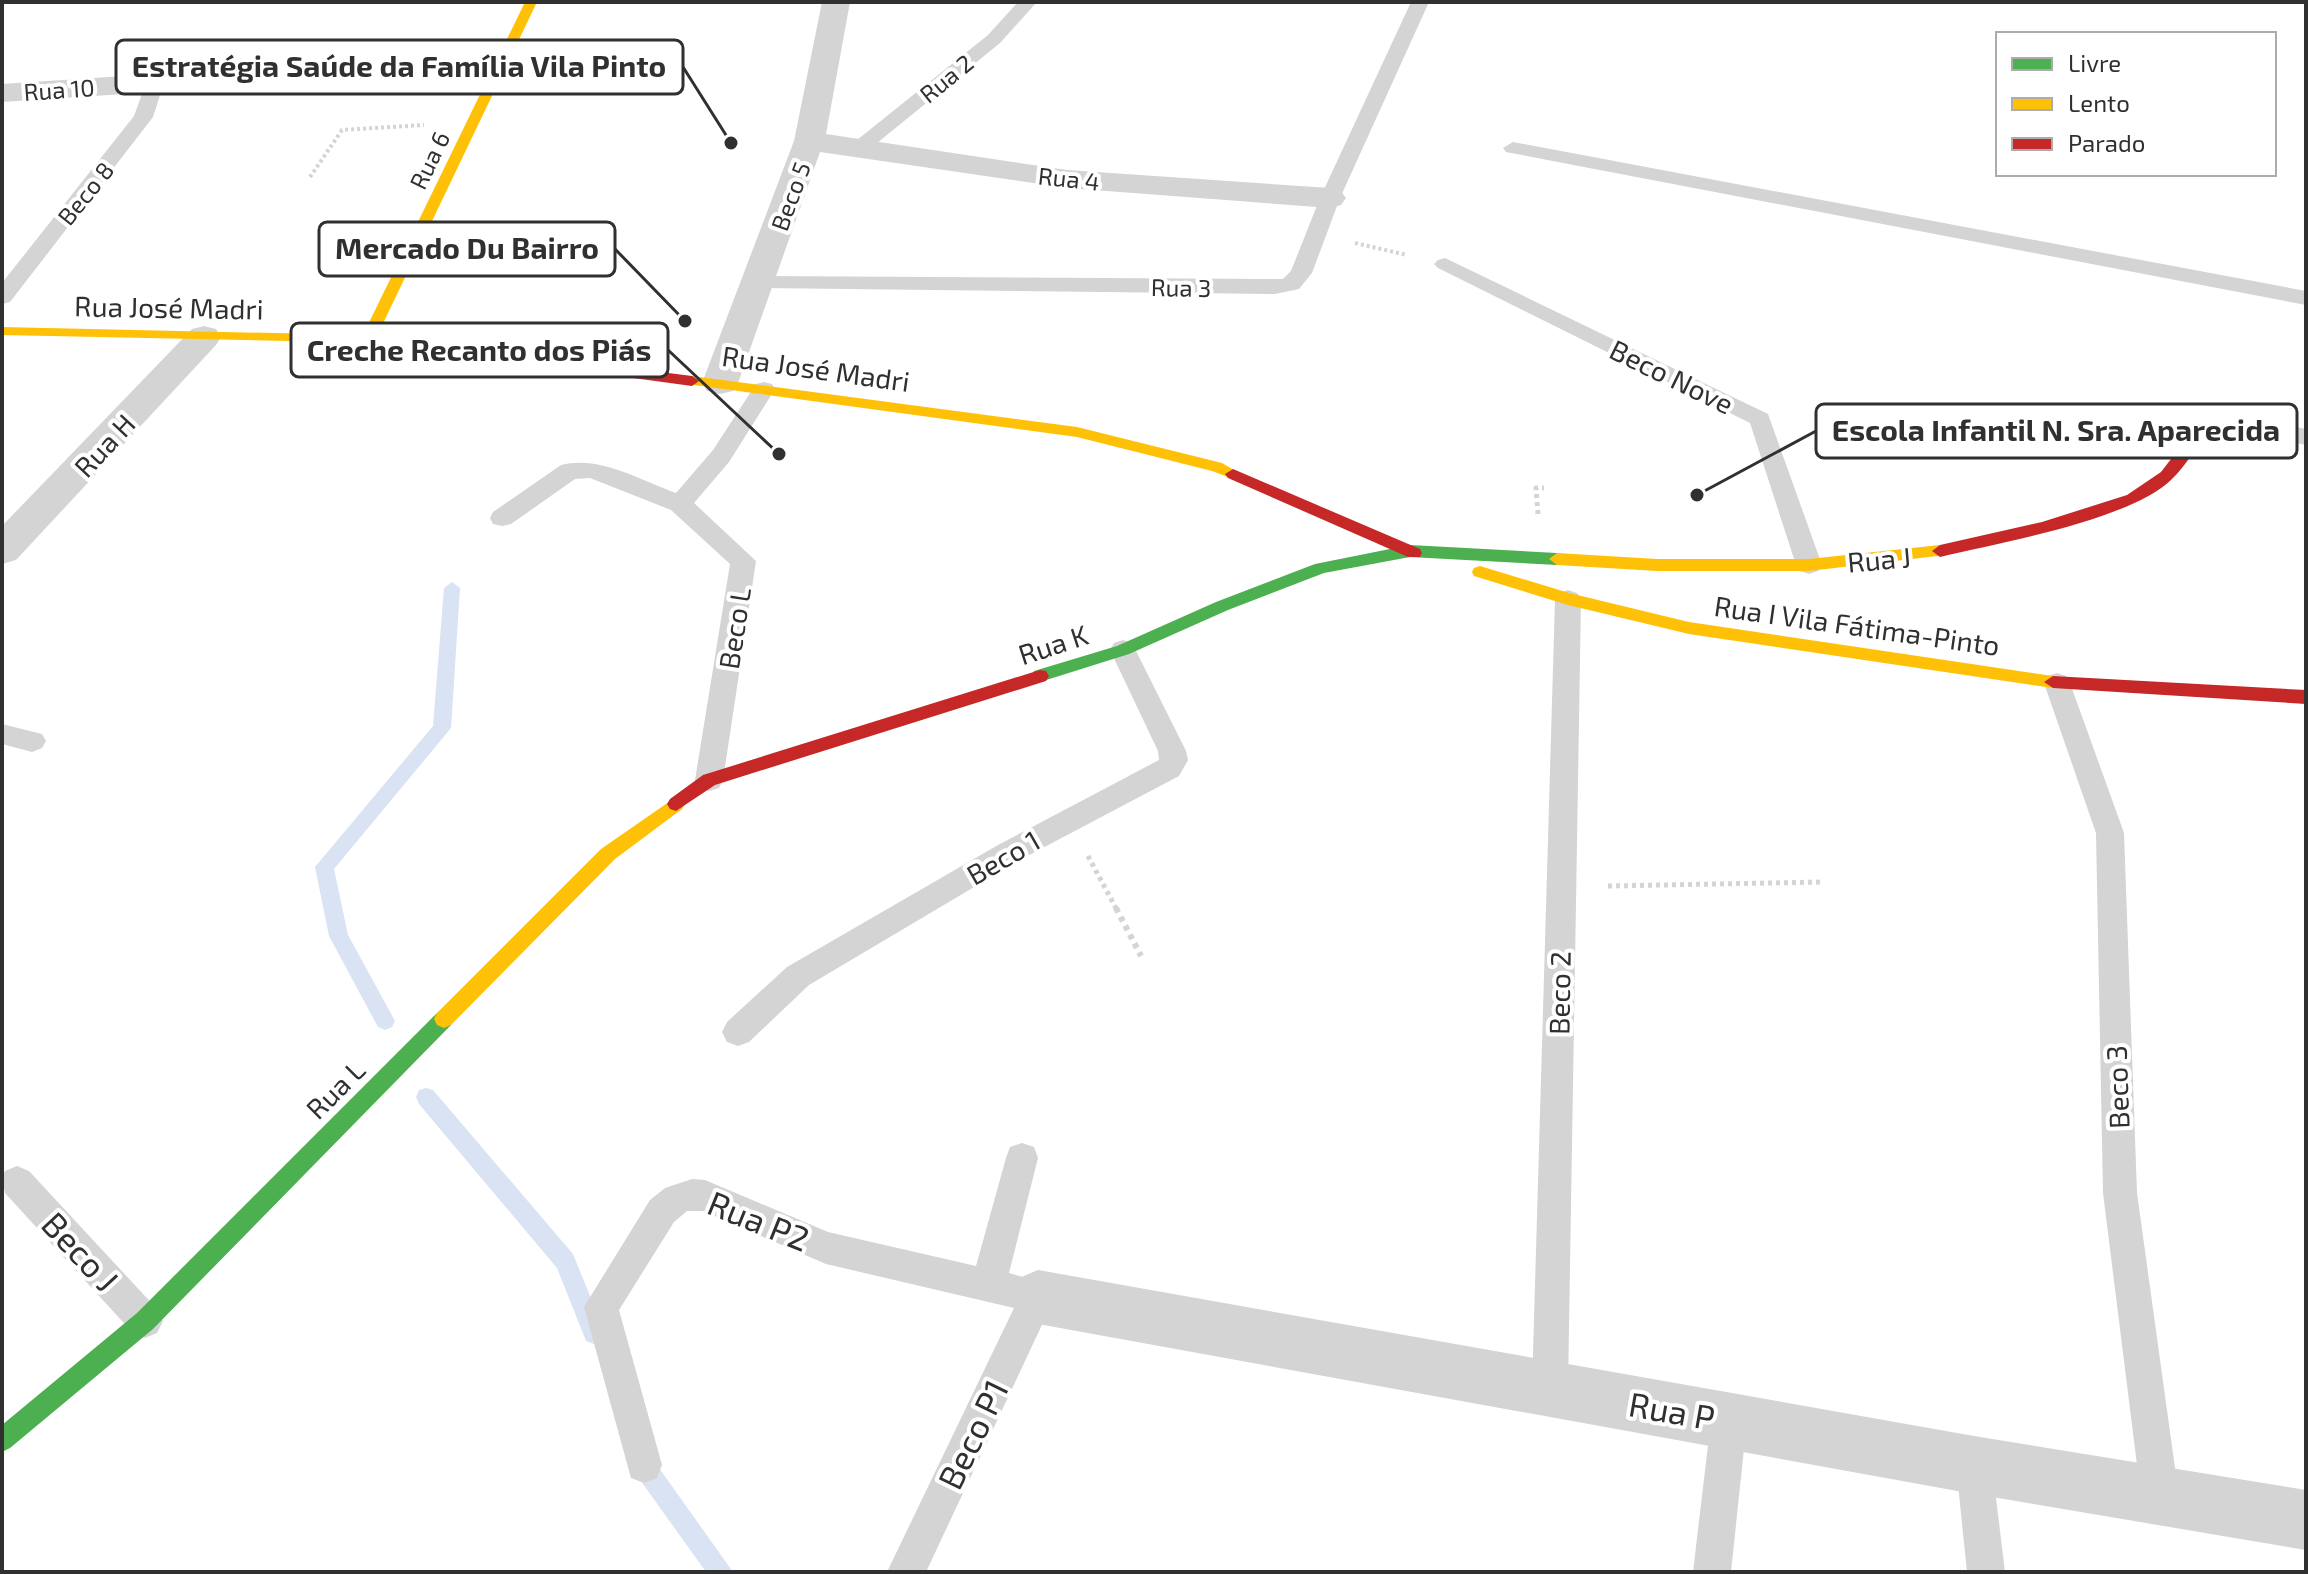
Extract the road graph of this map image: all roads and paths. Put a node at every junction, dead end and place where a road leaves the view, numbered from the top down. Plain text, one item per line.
1 (531, 2) edge
2 (836, 2) edge
3 (1028, 2) edge
4 (1420, 2) edge
5 (499, 72) junction
6 (155, 83) junction
7 (2, 93) edge
8 (431, 124) dead end
9 (809, 141) junction
10 (859, 148) junction
11 (1513, 148) dead end
12 (310, 177) dead end
13 (1330, 198) junction
14 (1445, 264) joint
15 (759, 282) junction
16 (2, 297) edge
17 (2306, 298) edge
18 (2, 331) edge
19 (204, 337) junction
20 (368, 339) junction
21 (720, 383) junction
22 (764, 389) junction
23 (2231, 422) joint
24 (2306, 437) edge
25 (680, 504) junction
26 (502, 518) dead end
27 (2, 550) edge
28 (1410, 551) junction
29 (1809, 565) junction
30 (1568, 599) junction
31 (1123, 650) junction
32 (2057, 683) junction
33 (2306, 697) edge
34 (2, 734) edge
35 (32, 741) dead end
36 (709, 780) junction
37 (1069, 820) junction
38 (1823, 882) dead end
39 (1561, 887) junction
40 (1141, 956) dead end
41 (738, 1032) dead end
42 (1022, 1158) dead end
43 (17, 1182) dead end
44 (1013, 1291) junction
45 (145, 1321) junction
46 (1550, 1388) junction
47 (1729, 1420) junction
48 (2, 1440) edge
49 (644, 1465) dead end
50 (1974, 1465) junction
51 (2160, 1497) junction
52 (2306, 1520) edge
53 (906, 1572) edge
54 (1712, 1572) edge
55 (1986, 1572) edge

1 - 5 street, Rua 6
2 - 9 street, Beco 5
3 - 10 lane, Rua 2
4 - 13 lane, Rua 3
5 - 6 street, Rua 10
5 - 20 street, Rua 6
6 - 7 street, Rua 10
6 - 16 lane, Beco 8
8 - 12 path
9 - 10 street, Rua 4
9 - 15 street, Beco 5
10 - 13 street, Rua 4
11 - 17 lane
13 - 14 path
13 - 15 lane, Rua 3
14 - 29 lane, Beco Nove
15 - 21 street, Beco 5
18 - 19 street, Rua José Madri
19 - 20 street, Rua José Madri
19 - 27 street, Rua H
20 - 21 street, Rua José Madri
21 - 22 street, Rua José Madri
22 - 25 lane
22 - 28 street, Rua José Madri
23 - 24 lane, Rua J
23 - 29 street, Rua J
25 - 26 lane, Beco L
25 - 36 lane, Beco L
28 - 29 street, Rua J
28 - 30 street, Rua I Vila Fátima-Pinto
28 - 31 street, Rua K
30 - 32 street, Rua I Vila Fátima-Pinto
30 - 39 lane, Beco 2
31 - 36 street, Rua K
31 - 37 lane, Beco 1
32 - 33 street, Rua I Vila Fátima-Pinto
32 - 51 lane, Beco 3
34 - 35 lane
36 - 45 street, Rua L
37 - 40 path
37 - 41 lane, Beco 1
38 - 39 path
39 - 46 lane, Beco 2
42 - 44 lane, Beco P1
43 - 45 lane, Beco J
44 - 46 street, Rua P
44 - 49 lane, Rua P2
44 - 53 lane, Beco P1
45 - 48 street, Rua L
46 - 47 street, Rua P
47 - 50 street, Rua P
47 - 54 lane
50 - 51 street, Rua P
50 - 55 lane
51 - 52 street, Rua P

